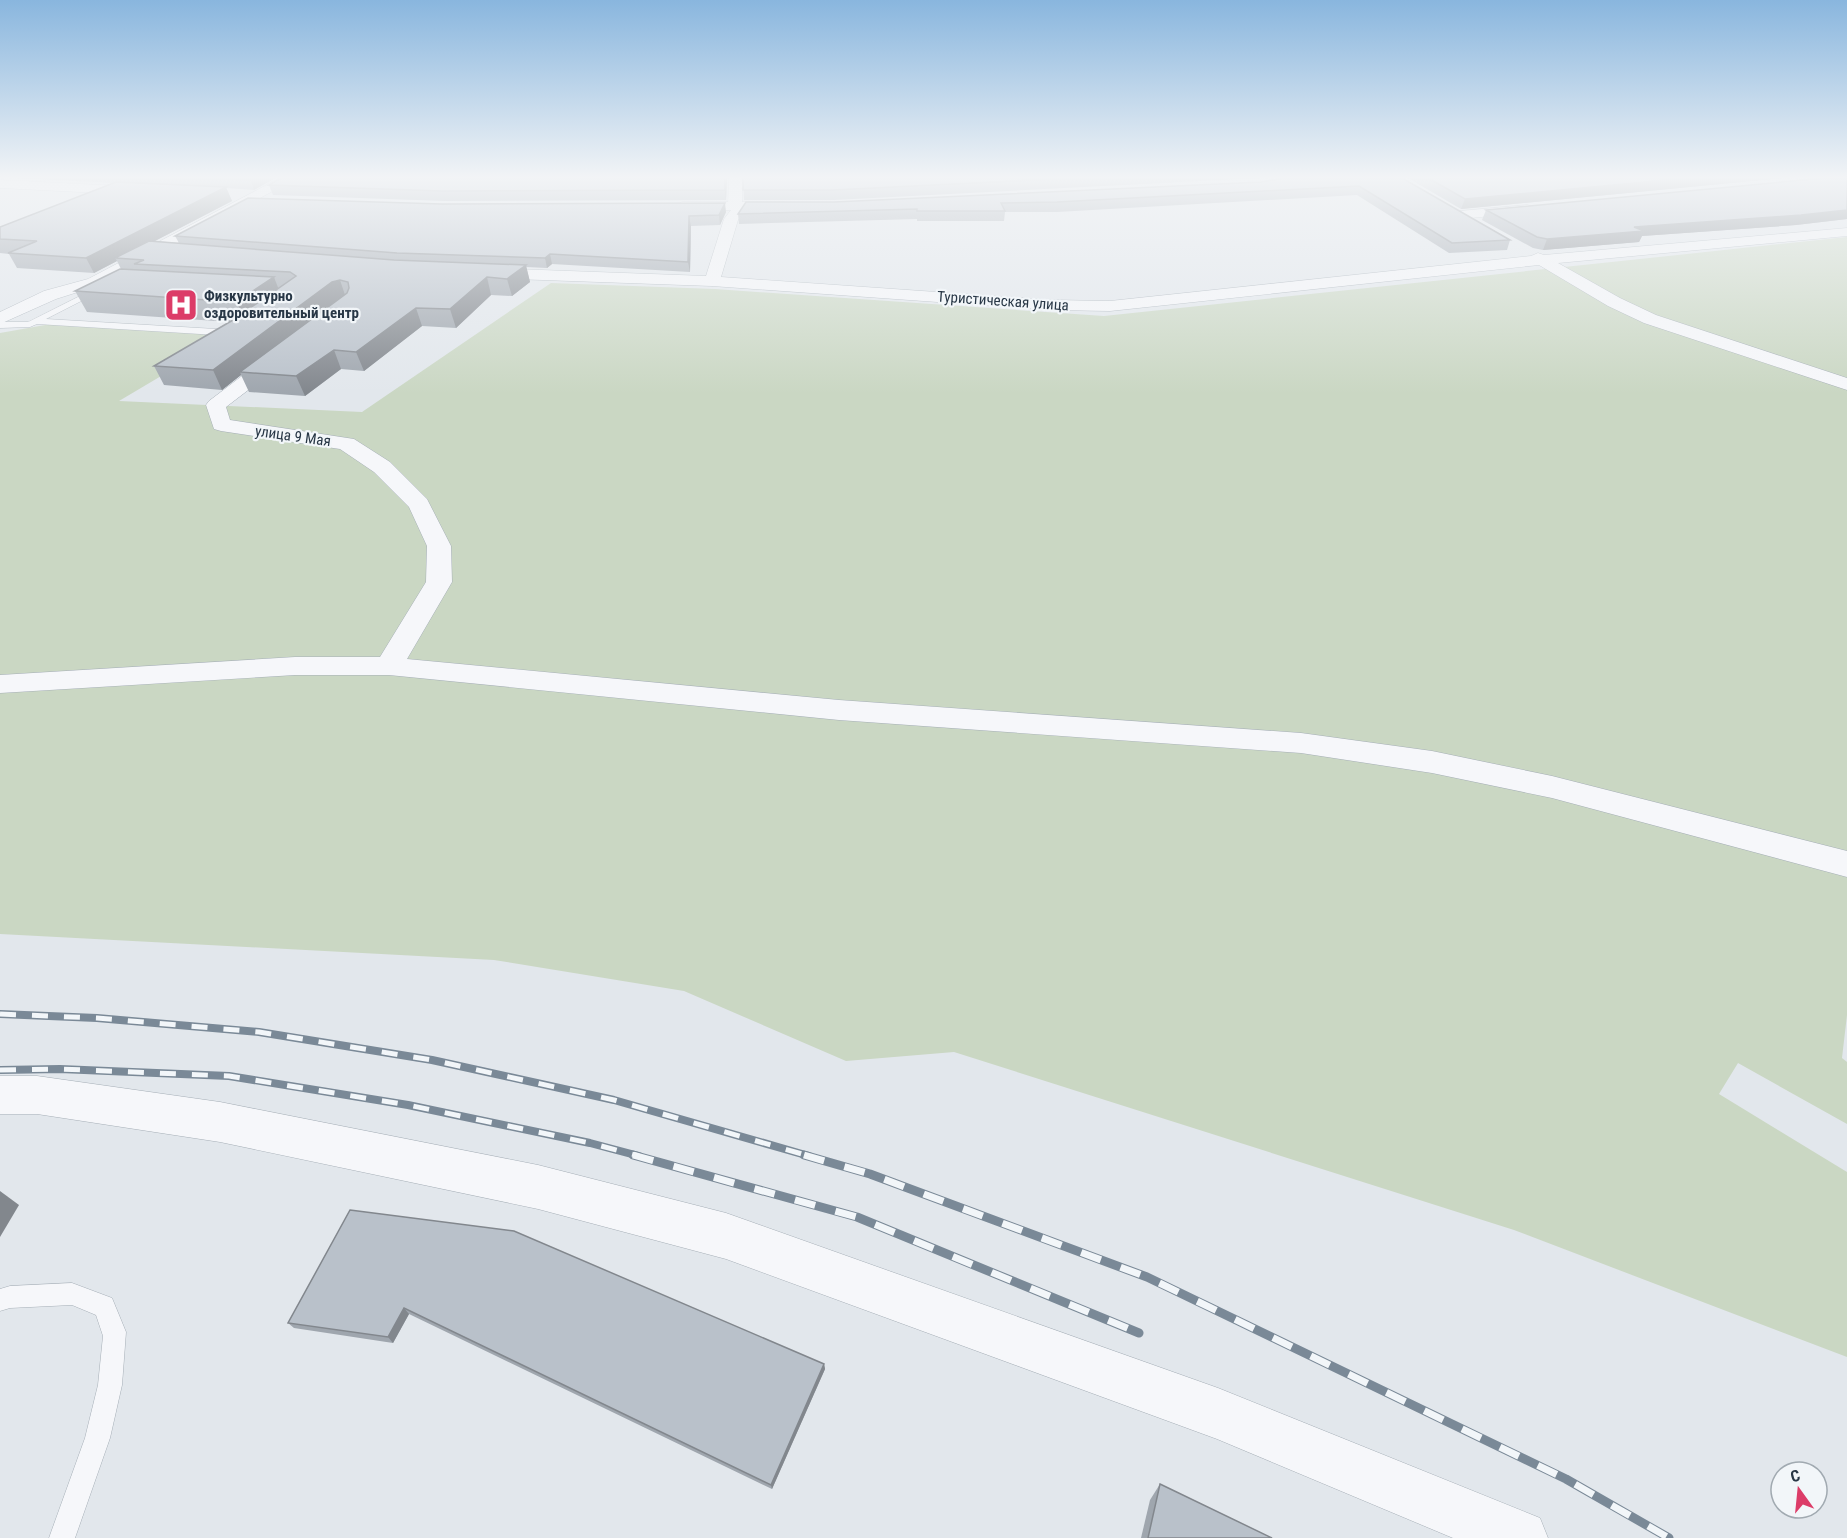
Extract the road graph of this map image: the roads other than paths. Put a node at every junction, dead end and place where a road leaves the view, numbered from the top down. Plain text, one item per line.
1 (157, 250) joint
2 (722, 250) edge
3 (1523, 250) edge
4 (1650, 250) edge
5 (180, 252) edge
6 (1542, 260) junction
7 (469, 272) edge
8 (712, 281) junction
9 (106, 284) edge
10 (0, 319) edge
11 (37, 321) junction
12 (0, 325) edge
13 (240, 334) edge
14 (290, 348) edge
15 (1847, 384) edge
16 (389, 666) junction
17 (0, 684) edge
18 (1847, 864) edge
19 (0, 1095) edge
20 (0, 1300) edge
21 (62, 1538) edge
22 (1520, 1538) edge

1 - 5 street
1 - 10 street
2 - 8 street
3 - 6 street
4 - 6 street, Туристическая улица
6 - 8 street, Туристическая улица
6 - 15 street
7 - 8 street, Туристическая улица
9 - 11 lane
11 - 12 lane
11 - 13 lane
14 - 16 street, улица 9 Мая
16 - 17 street
16 - 18 street
19 - 22 street
20 - 21 lane

